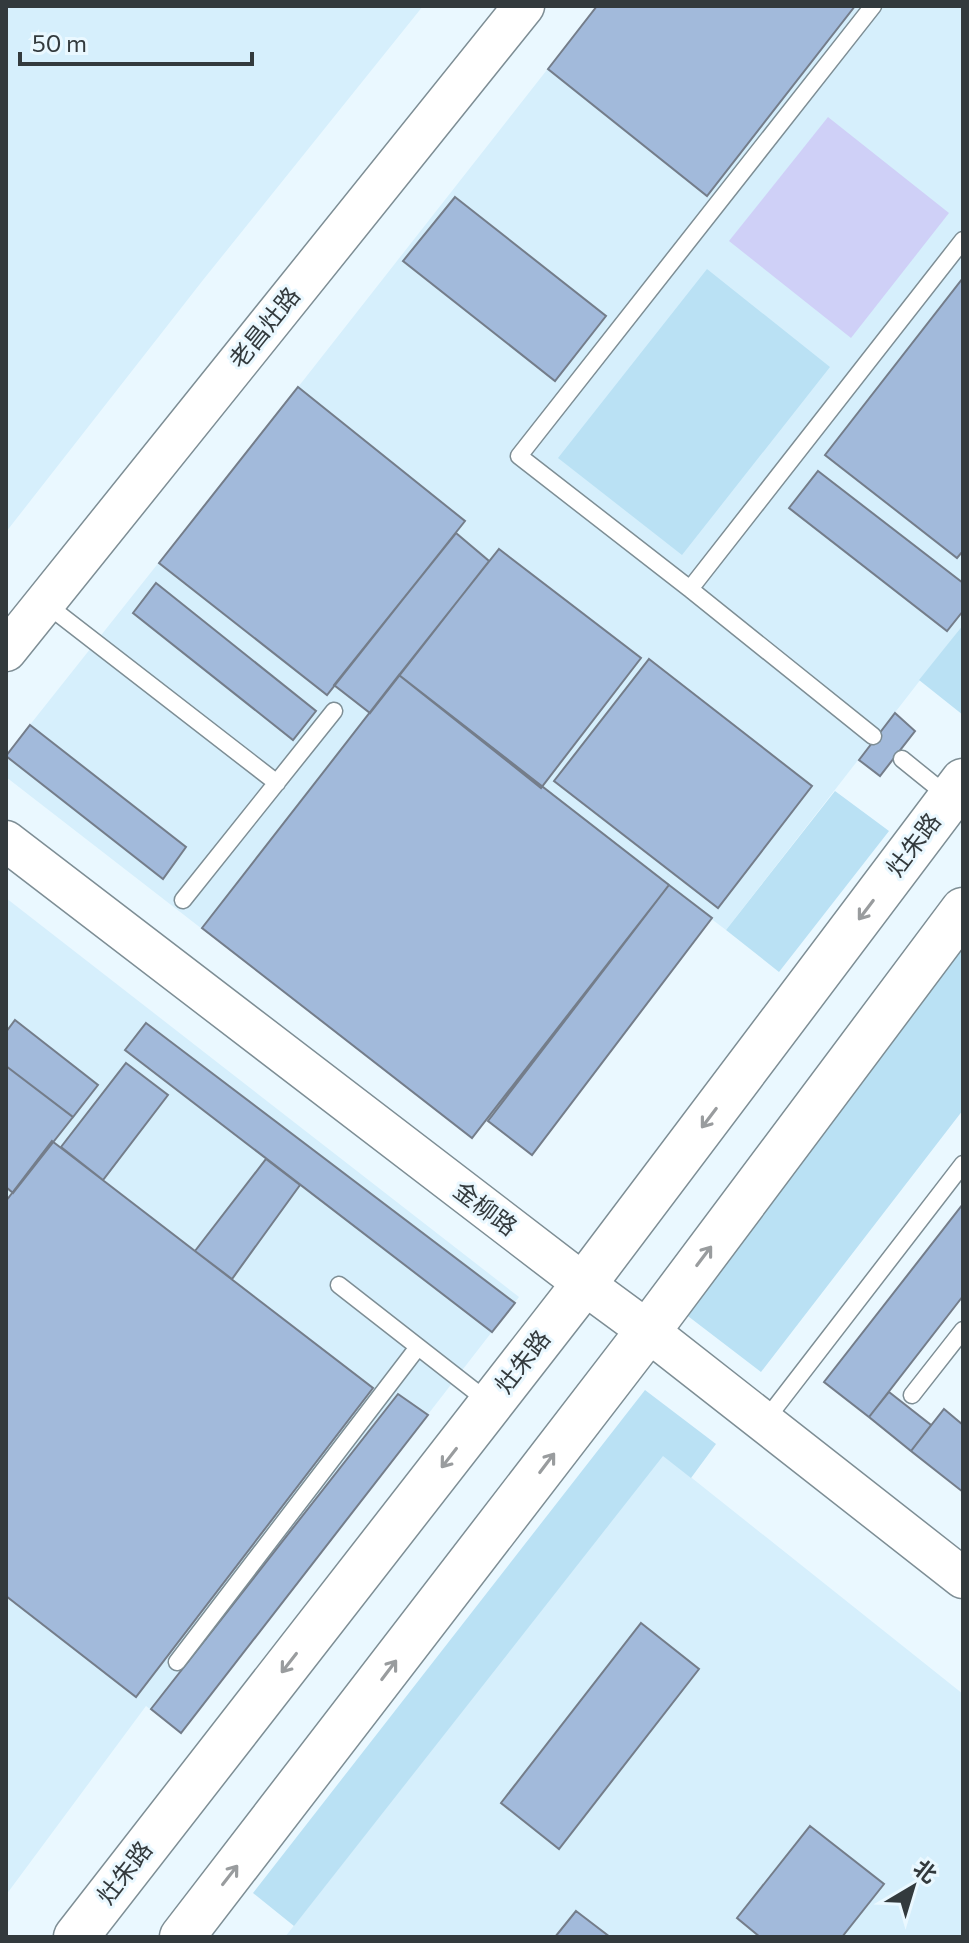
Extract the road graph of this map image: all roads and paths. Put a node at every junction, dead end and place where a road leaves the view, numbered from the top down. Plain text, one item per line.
1 (524, 6) edge
2 (873, 6) edge
3 (963, 240) edge
4 (690, 589) junction
5 (44, 603) junction
6 (6, 651) edge
7 (334, 711) dead end
8 (873, 736) dead end
9 (902, 759) dead end
10 (277, 783) junction
11 (959, 796) edge
12 (6, 841) edge
13 (183, 900) dead end
14 (963, 910) edge
15 (963, 1164) edge
16 (584, 1284) junction
17 (339, 1285) dead end
18 (963, 1330) edge
19 (648, 1331) junction
20 (418, 1347) junction
21 (912, 1395) dead end
22 (491, 1404) junction
23 (764, 1422) junction
24 (963, 1578) edge
25 (177, 1662) dead end
26 (76, 1937) edge
27 (182, 1937) edge

1 - 5 street, 老昌灶路
2 - 4 lane
3 - 4 lane
4 - 8 lane
5 - 6 street, 老昌灶路
5 - 10 lane
7 - 10 lane
9 - 11 lane
10 - 13 lane
11 -> 16 main road, 灶朱路
12 - 16 street, 金柳路
19 -> 14 main road
15 - 23 lane
16 - 19 street, 金柳路
16 - 22 main road, 灶朱路
17 - 20 lane
18 - 21 lane
19 - 23 street, 金柳路
27 -> 19 main road
20 - 22 lane
20 - 25 lane
22 -> 26 main road, 灶朱路
23 - 24 street, 金柳路

